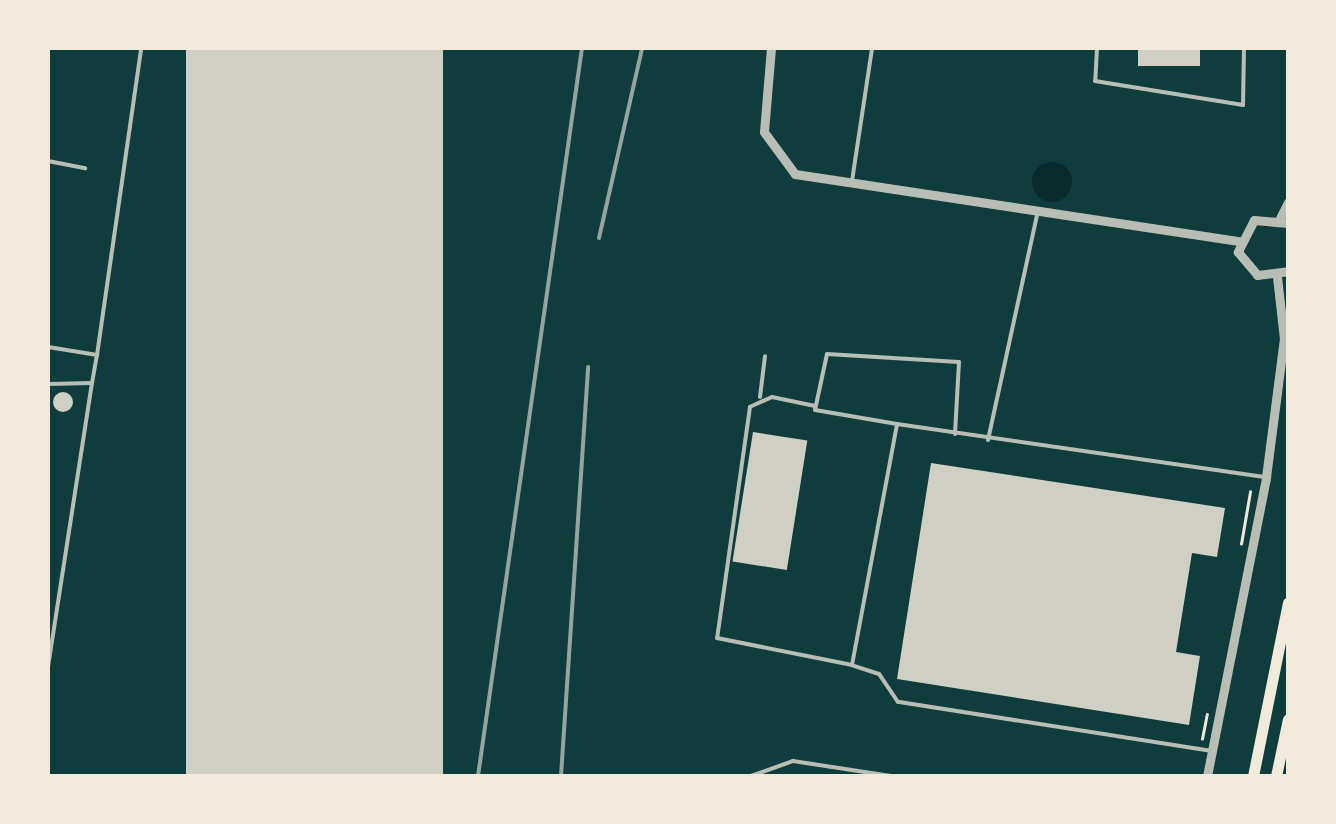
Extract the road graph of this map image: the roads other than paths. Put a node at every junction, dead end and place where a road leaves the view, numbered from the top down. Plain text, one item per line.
1 (141, 48) edge
2 (770, 48) edge
3 (872, 48) edge
4 (1097, 48) edge
5 (1244, 48) edge
6 (48, 161) edge
7 (85, 168) dead end
8 (851, 186) junction
9 (1288, 202) edge
10 (1038, 211) junction
11 (1284, 220) edge
12 (1238, 241) junction
13 (1288, 271) edge
14 (1277, 277) junction
15 (48, 347) edge
16 (96, 355) junction
17 (765, 356) dead end
18 (92, 383) junction
19 (48, 384) edge
20 (760, 398) junction
21 (815, 406) junction
22 (897, 424) junction
23 (955, 434) junction
24 (988, 440) junction
25 (1266, 476) junction
26 (1288, 603) edge
27 (852, 665) junction
28 (48, 667) edge
29 (1288, 719) edge
30 (1212, 750) junction
31 (751, 776) edge
32 (891, 776) edge
33 (1207, 776) edge
34 (1253, 776) edge
35 (1276, 776) edge

1 - 16 lane
2 - 8 street
3 - 8 lane
4 - 5 lane
6 - 7 lane
8 - 10 street
9 - 11 street
10 - 12 street
10 - 24 lane
11 - 12 street
12 - 14 street
13 - 14 street
14 - 25 street
15 - 16 lane
16 - 18 lane
17 - 20 lane
18 - 19 lane
18 - 28 lane
20 - 21 lane
20 - 27 lane
21 - 22 lane
21 - 23 lane
22 - 23 lane
22 - 27 lane
23 - 24 lane
24 - 25 lane
25 - 30 street
26 - 34 highway
27 - 30 lane
29 - 35 highway
30 - 33 street
31 - 32 lane

